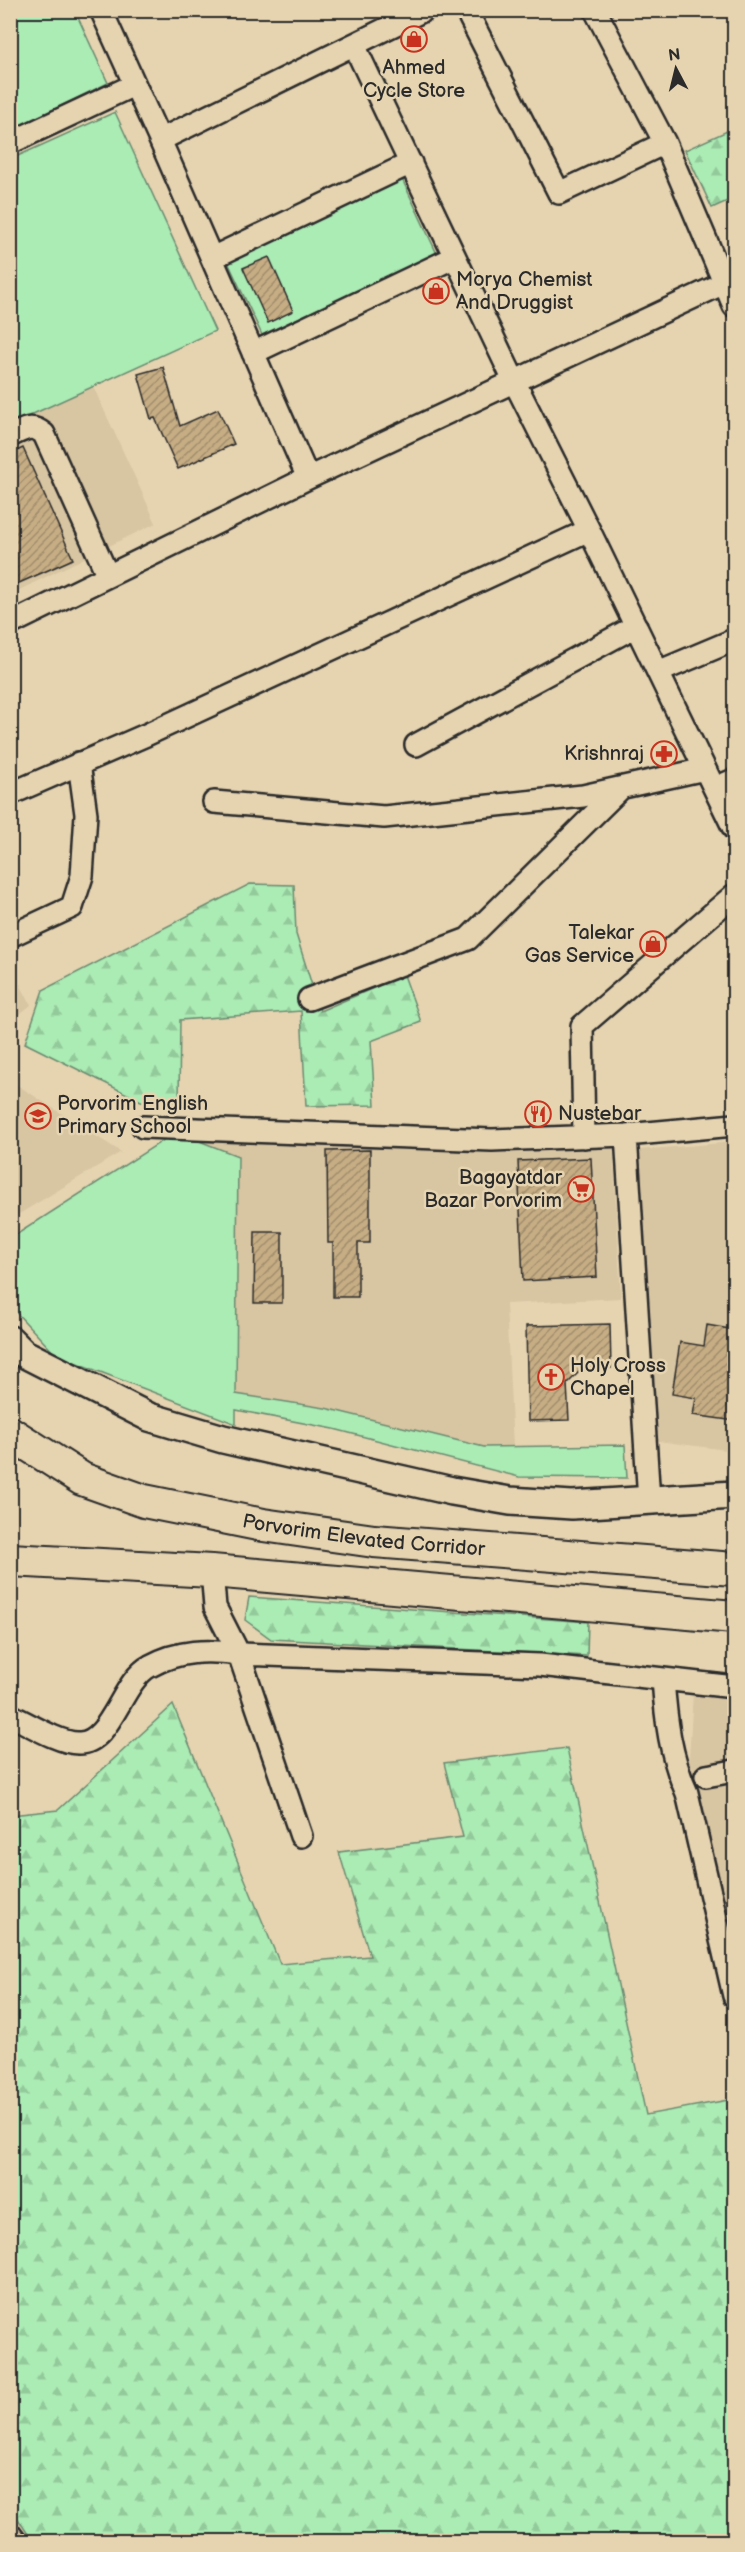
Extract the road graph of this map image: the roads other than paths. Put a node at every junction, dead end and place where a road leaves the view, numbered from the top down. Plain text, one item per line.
1 (101, 10) edge
2 (424, 10) edge
3 (466, 10) edge
4 (595, 10) edge
5 (354, 45) junction
6 (134, 86) junction
7 (160, 140) junction
8 (10, 143) edge
9 (665, 143) junction
10 (411, 163) junction
11 (455, 257) junction
12 (212, 258) junction
13 (724, 283) junction
14 (735, 306) edge
15 (253, 353) junction
16 (514, 381) junction
17 (10, 436) edge
18 (308, 478) junction
19 (590, 530) junction
20 (108, 576) junction
21 (10, 624) edge
22 (636, 626) junction
23 (735, 640) edge
24 (658, 672) junction
25 (416, 745) dead end
26 (79, 764) junction
27 (705, 769) junction
28 (735, 780) edge
29 (621, 787) junction
30 (715, 788) junction
31 (10, 794) edge
32 (214, 802) dead end
33 (735, 829) edge
34 (735, 895) edge
35 (10, 936) edge
36 (309, 999) dead end
37 (735, 1125) edge
38 (143, 1127) dead end
39 (626, 1135) junction
40 (584, 1137) junction
41 (10, 1340) edge
42 (10, 1432) edge
43 (735, 1495) edge
44 (649, 1500) junction
45 (13, 1566) edge
46 (735, 1569) edge
47 (212, 1572) junction
48 (735, 1617) edge
49 (239, 1654) junction
50 (663, 1679) junction
51 (735, 1687) edge
52 (10, 1715) edge
53 (735, 1771) edge
54 (706, 1776) dead end
55 (301, 1836) dead end
56 (735, 1996) edge
57 (10, 2534) edge
58 (16, 2541) edge

1 - 6 street
2 - 5 street
3 - 9 street
4 - 9 street
5 - 7 street
5 - 10 street
6 - 7 street
6 - 8 street
7 - 12 street
9 - 13 street
10 - 11 street
10 - 12 street
11 - 15 street
11 - 16 street
12 - 15 street
13 - 14 street
13 - 16 street
15 - 18 street
16 - 18 street
16 - 19 street
17 - 20 street
18 - 20 street
19 - 22 street
19 - 26 street
20 - 21 street
22 - 24 street
22 - 25 street
23 - 24 street
24 - 27 street
26 - 31 street
26 - 35 street
27 - 29 street
27 - 30 street
28 - 30 street
29 - 32 street
29 - 36 street
30 - 33 street
34 - 40 street
37 - 39 street
38 - 40 street
39 - 40 street
39 - 44 street
41 - 44 main road
42 - 46 highway, Porvorim Elevated Corridor
43 - 44 main road
45 - 47 highway
47 - 48 highway
47 - 49 street
49 - 50 street
49 - 52 street
49 - 55 street
50 - 51 street
50 - 56 street
53 - 54 street
57 - 58 street

